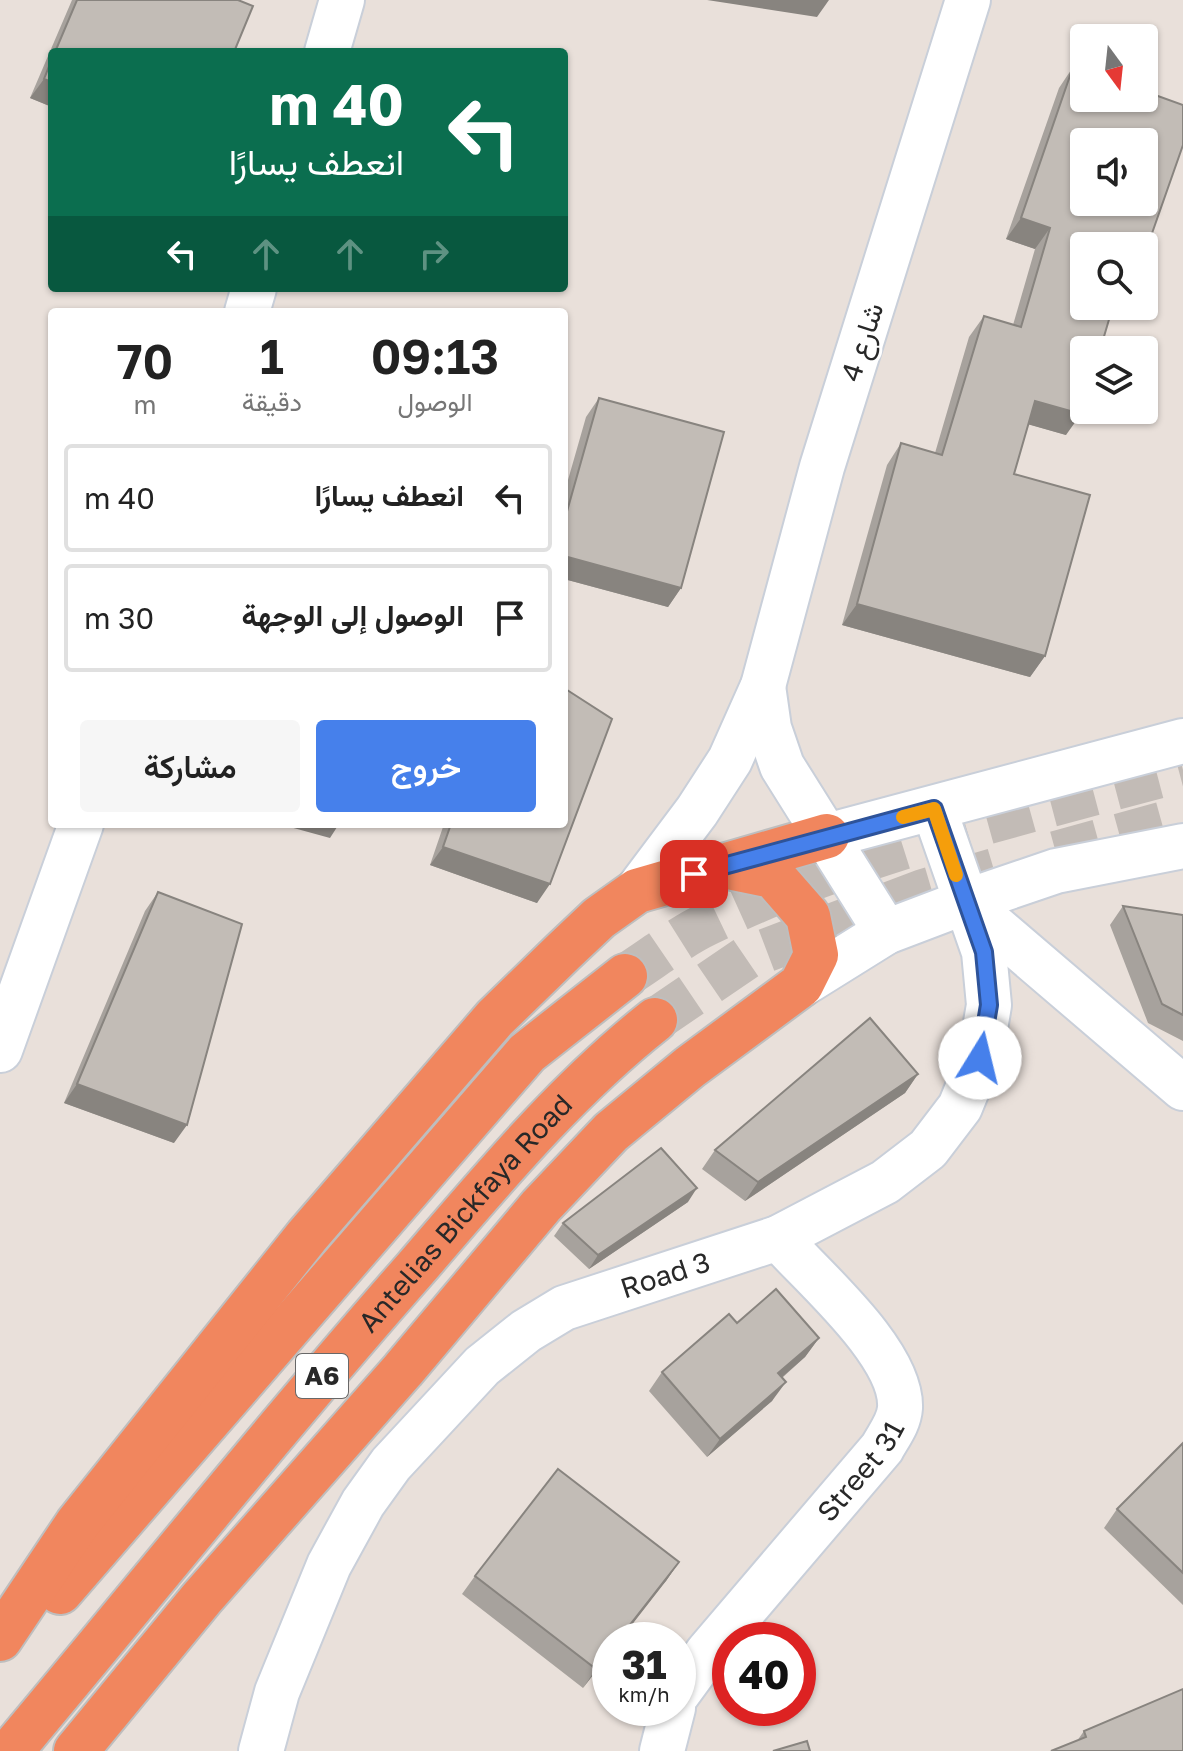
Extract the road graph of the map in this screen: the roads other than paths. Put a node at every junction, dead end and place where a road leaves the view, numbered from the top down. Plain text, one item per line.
1 (342, 0) edge
2 (968, 0) edge
3 (328, 48) edge
4 (763, 686) junction
5 (1183, 741) edge
6 (934, 809) junction
7 (80, 828) edge
8 (827, 836) junction
9 (1183, 846) edge
10 (1120, 860) junction
11 (723, 866) junction
12 (1183, 868) edge
13 (637, 891) junction
14 (965, 902) junction
15 (886, 932) junction
16 (625, 976) tunnel mouth
17 (801, 985) junction
18 (655, 1020) tunnel mouth
19 (0, 1050) edge
20 (1183, 1088) edge
21 (778, 1238) junction
22 (0, 1639) edge
23 (0, 1666) edge
24 (696, 1668) edge
25 (668, 1726) edge
26 (11, 1751) edge
27 (76, 1751) edge
28 (261, 1751) edge
29 (662, 1751) edge

1 - 3 street
2 - 4 street, شارع 4
4 - 8 street
4 - 13 street
5 - 6 street
6 - 8 street
6 - 14 street, Road 3
7 - 19 street
8 - 11 highway
8 - 15 street
9 - 10 street
10 - 12 street
10 - 14 street
11 - 13 highway
11 - 17 highway
13 - 22 highway
14 - 15 street
14 - 20 street
14 - 21 street, Road 3
15 - 17 street
16 - 23 highway, A6
17 - 27 highway
18 - 26 highway, Antelias Bickfaya Road / A6
21 - 24 street, Street 31
21 - 28 street, Road 3
25 - 29 street

